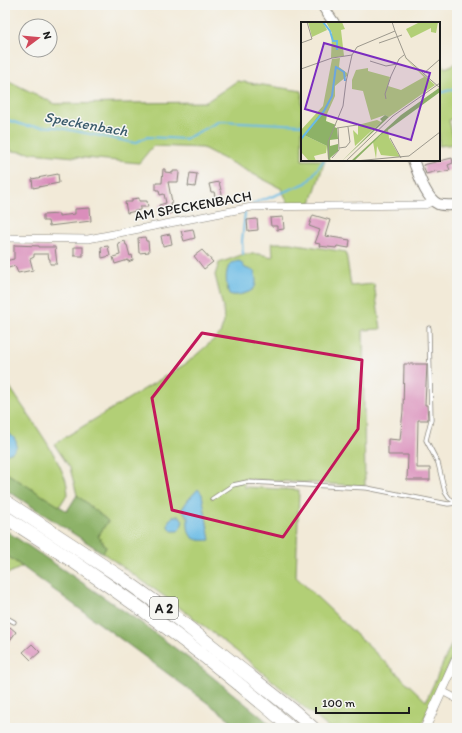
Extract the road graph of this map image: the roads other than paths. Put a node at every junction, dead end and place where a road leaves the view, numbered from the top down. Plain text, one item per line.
1 (322, 5) edge
2 (333, 22) edge
3 (413, 161) edge
4 (434, 201) junction
5 (457, 205) edge
6 (5, 238) edge
7 (429, 328) dead end
8 (212, 499) dead end
9 (5, 501) edge
10 (457, 503) edge
11 (5, 517) edge
12 (5, 617) edge
13 (14, 622) dead end
14 (457, 658) edge
15 (442, 691) junction
16 (457, 699) edge
17 (291, 728) edge
18 (313, 728) edge
19 (425, 728) edge

1 - 2 main road
3 - 4 main road
4 - 5 main road
4 - 6 street, AM SPECKENBACH
7 - 10 lane
8 - 10 lane
9 - 18 highway, A 2
11 - 17 highway, A 2
12 - 13 lane
14 - 15 street
15 - 16 street
15 - 19 street

